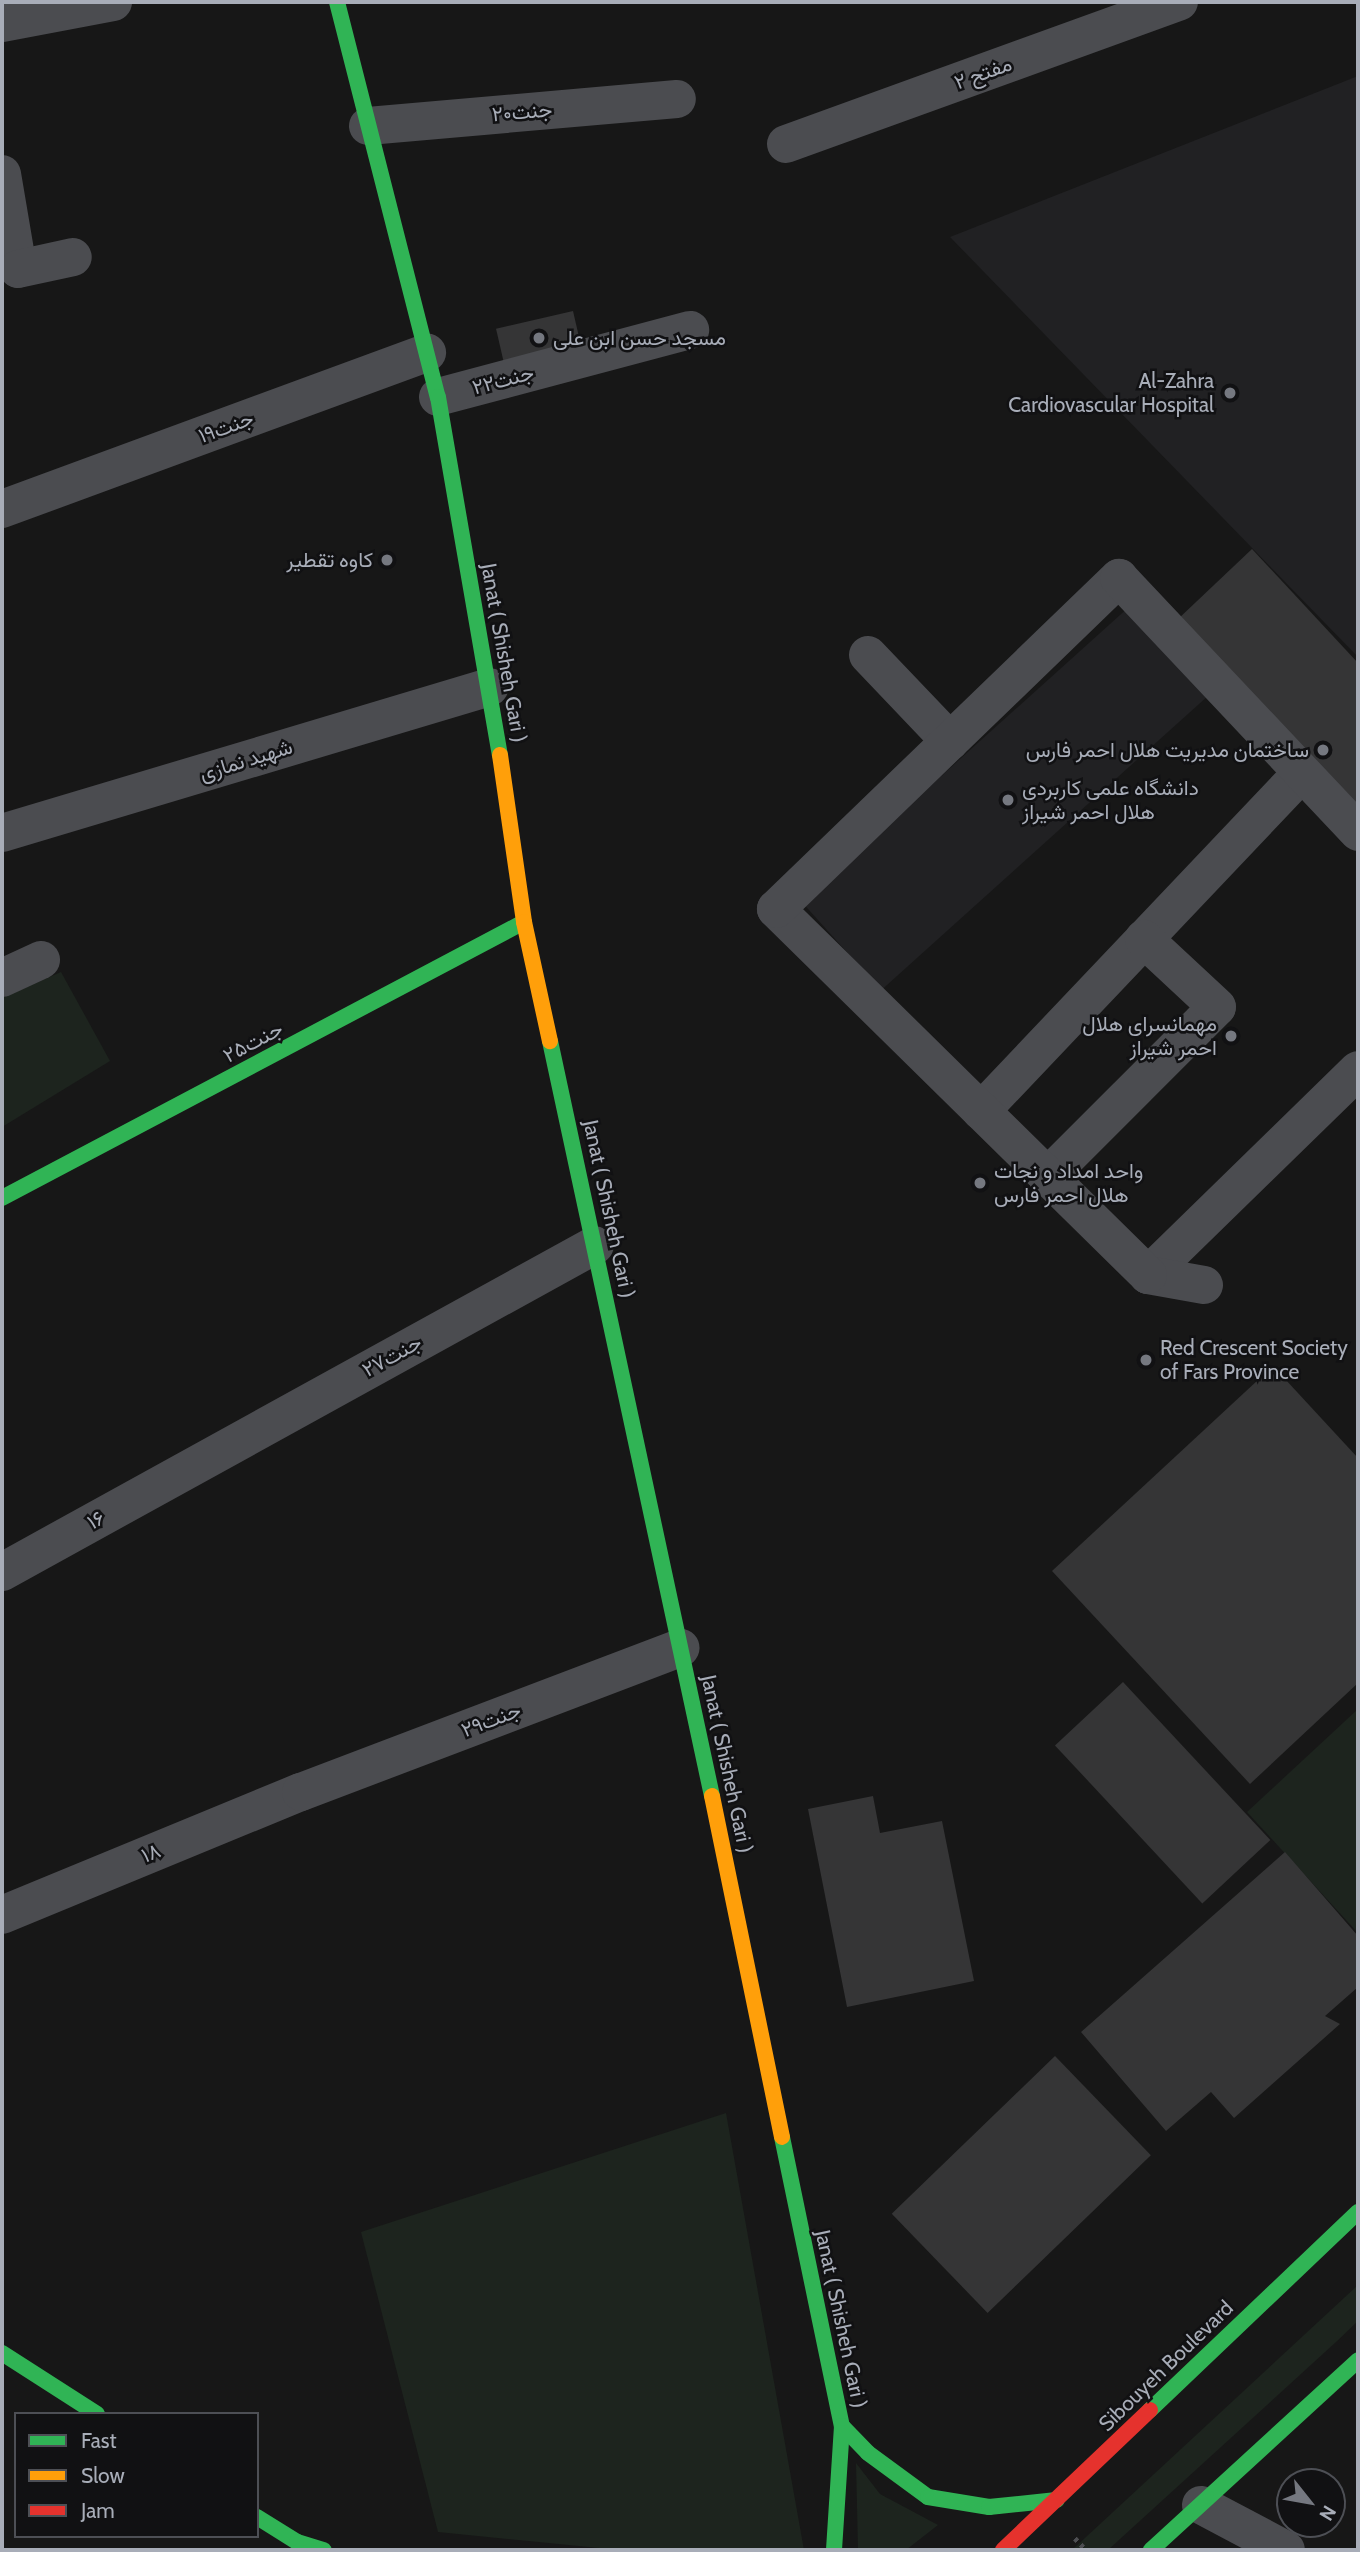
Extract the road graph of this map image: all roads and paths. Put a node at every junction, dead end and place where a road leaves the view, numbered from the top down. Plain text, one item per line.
1 (337, 2) edge
2 (1179, 2) edge
3 (91, 4) edge
4 (2, 23) edge
5 (677, 99) dead end
6 (368, 126) junction
7 (786, 144) dead end
8 (2, 174) edge
9 (8, 244) edge
10 (73, 257) dead end
11 (690, 330) dead end
12 (427, 353) junction
13 (438, 397) junction
14 (13, 505) edge
15 (868, 655) dead end
16 (490, 687) junction
17 (950, 741) junction
18 (1301, 774) junction
19 (1358, 832) edge
20 (2, 833) edge
21 (524, 922) junction
22 (1144, 939) junction
23 (41, 960) dead end
24 (2, 978) edge
25 (1358, 1070) edge
26 (981, 1111) junction
27 (1047, 1177) junction
28 (2, 1198) edge
29 (595, 1245) junction
30 (1148, 1275) junction
31 (1204, 1285) dead end
32 (189, 1467) joint
33 (2, 1572) edge
34 (681, 1648) junction
35 (301, 1792) joint
36 (2, 1915) edge
37 (1358, 2211) edge
38 (2, 2353) edge
39 (1358, 2360) edge
40 (94, 2412) edge
41 (842, 2426) junction
42 (1057, 2500) junction
43 (1201, 2505) junction
44 (259, 2518) edge
45 (324, 2550) edge
46 (834, 2550) edge
47 (1003, 2550) edge
48 (1151, 2550) edge
49 (1286, 2550) edge

1 - 6 street, Janat ( Shisheh Gari )
2 - 7 street, مفتح ۲
3 - 4 street
5 - 6 street, جنت۲۰
6 - 12 street, Janat ( Shisheh Gari )
8 - 9 street
9 - 10 street
11 - 13 street, جنت۲۲
12 - 13 street, Janat ( Shisheh Gari )
12 - 14 street, جنت۱۹
13 - 16 street, Janat ( Shisheh Gari )
15 - 17 street
16 - 20 street, شهید نمازی
16 - 21 street, Janat ( Shisheh Gari )
17 - 18 street
17 - 26 street
18 - 19 street
18 - 22 street
21 - 28 street, جنت۲۵
21 - 29 street, Janat ( Shisheh Gari )
22 - 26 street
22 - 27 street
23 - 24 street
25 - 30 street
26 - 27 street
27 - 30 street
29 - 32 street, جنت۲۷
29 - 34 street, Janat ( Shisheh Gari )
30 - 31 street
32 - 33 street, ۱۶
34 - 35 street, جنت۲۹
34 - 41 street, Janat ( Shisheh Gari )
35 - 36 street, ۱۸
37 - 42 street, Sibouyeh Boulevard
38 - 40 street
39 - 43 street
41 - 42 street
41 - 46 street, Janat ( Shisheh Gari )
42 - 47 street, Sibouyeh Boulevard
43 - 48 street
43 - 49 street
44 - 45 street

